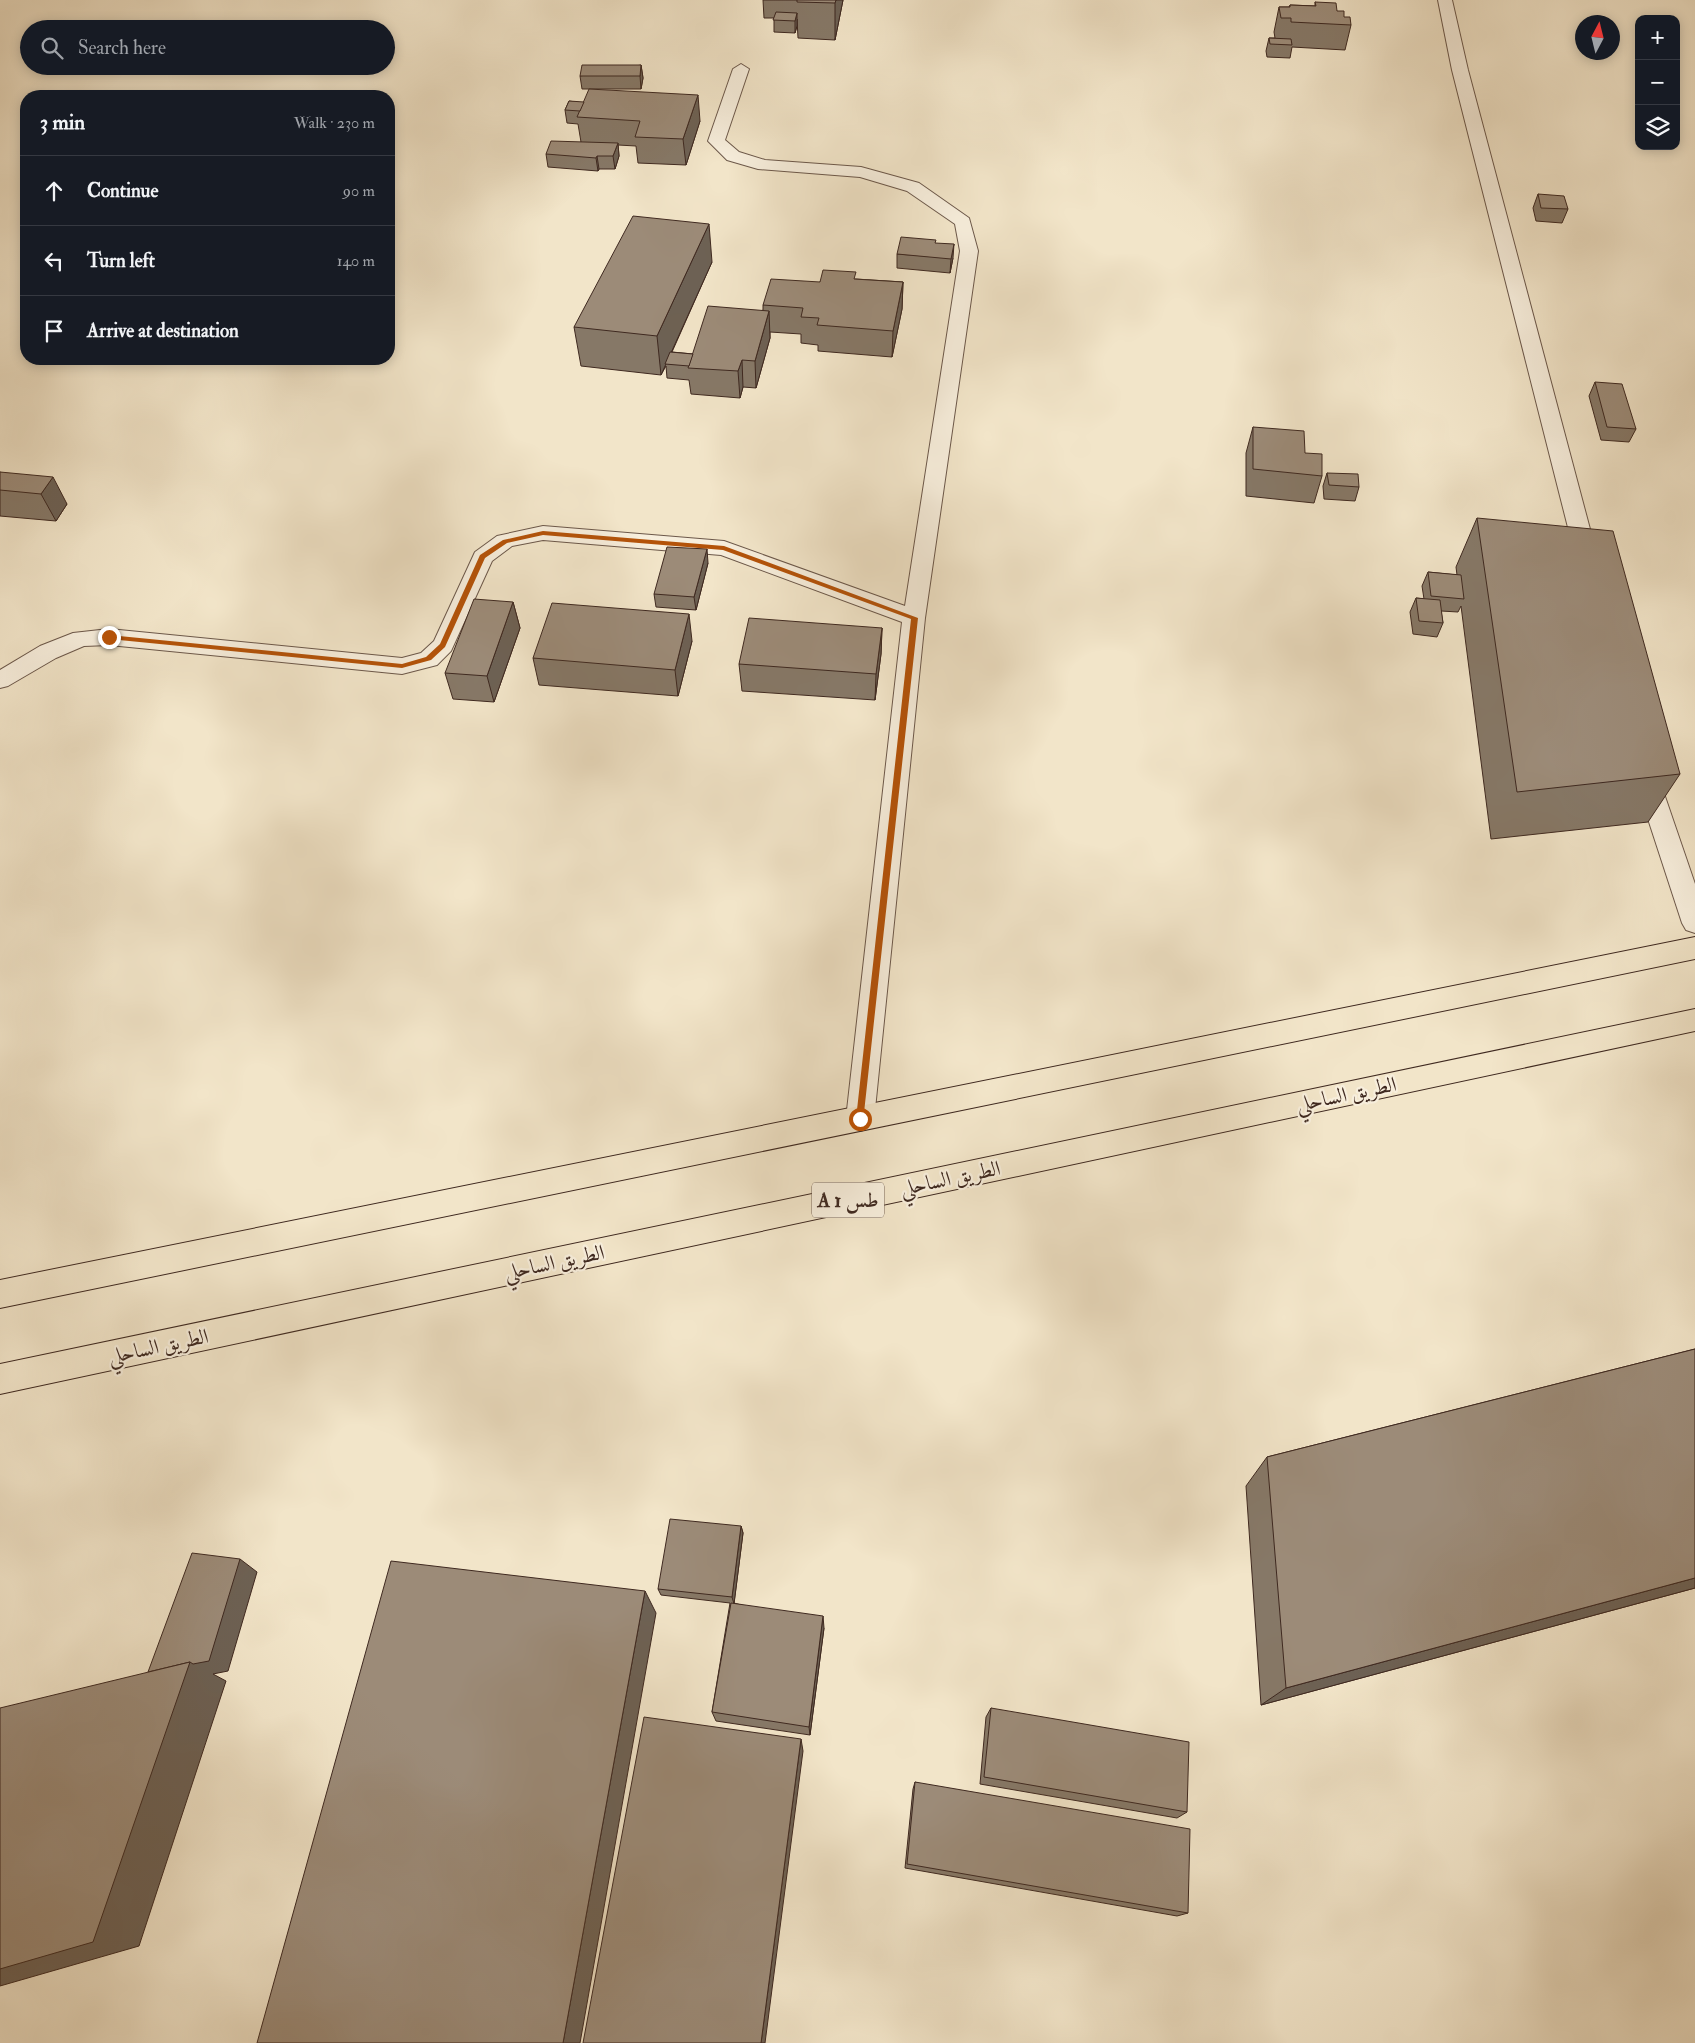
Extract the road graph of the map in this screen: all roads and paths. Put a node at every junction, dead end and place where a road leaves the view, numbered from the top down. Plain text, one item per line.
1 (1445, 0) edge
2 (741, 69) dead end
3 (1593, 583) edge
4 (914, 618) junction
5 (0, 680) edge
6 (1639, 752) edge
7 (1695, 923) edge
8 (1695, 948) edge
9 (1695, 1020) edge
10 (860, 1119) junction
11 (0, 1294) edge
12 (0, 1379) edge

1 - 3 street
2 - 4 street
4 - 5 street
4 - 10 street
6 - 7 street
8 - 10 highway
9 - 12 highway, الطريق الساحلي / A 1 طس
10 - 11 highway

